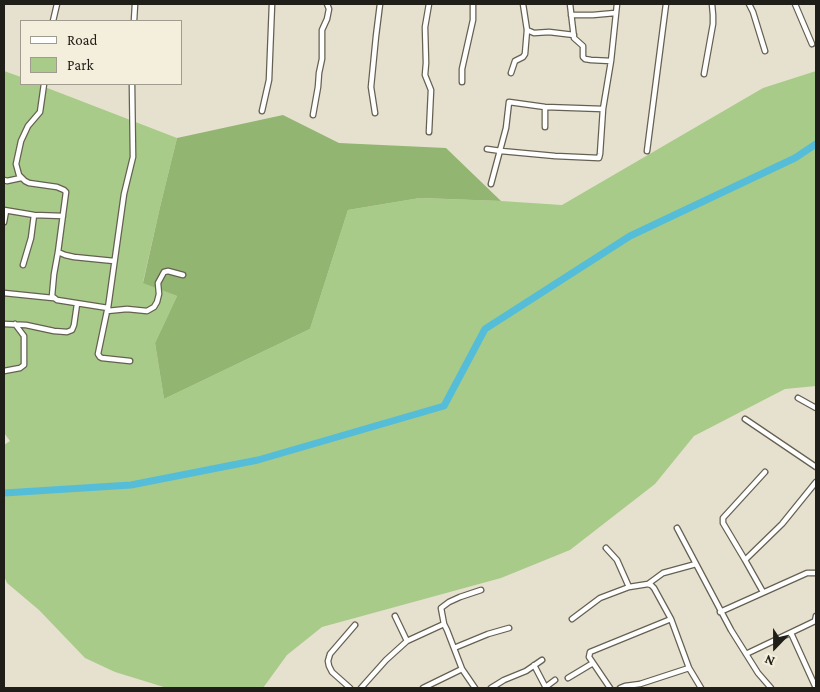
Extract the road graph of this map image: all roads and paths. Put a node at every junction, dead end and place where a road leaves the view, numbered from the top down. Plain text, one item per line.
1 (57, 4) edge
2 (135, 4) edge
3 (272, 4) edge
4 (327, 4) edge
5 (380, 4) edge
6 (429, 4) edge
7 (474, 4) edge
8 (523, 4) edge
9 (570, 4) edge
10 (617, 4) edge
11 (666, 4) edge
12 (712, 4) edge
13 (749, 4) edge
14 (795, 4) edge
15 (615, 13) junction
16 (571, 15) junction
17 (53, 20) edge
18 (134, 20) edge
19 (527, 30) junction
20 (574, 35) junction
21 (812, 44) dead end
22 (765, 51) dead end
23 (611, 61) junction
24 (510, 73) dead end
25 (704, 74) dead end
26 (462, 82) dead end
27 (44, 85) edge
28 (132, 85) edge
29 (545, 106) junction
30 (603, 109) junction
31 (262, 111) dead end
32 (375, 113) dead end
33 (313, 115) dead end
34 (545, 127) dead end
35 (429, 132) dead end
36 (487, 149) dead end
37 (501, 151) junction
38 (647, 151) dead end
39 (21, 178) junction
40 (4, 180) edge
41 (491, 184) dead end
42 (5, 210) edge
43 (34, 215) junction
44 (63, 216) junction
45 (4, 222) edge
46 (58, 252) junction
47 (114, 261) junction
48 (23, 265) dead end
49 (183, 276) dead end
50 (4, 293) edge
51 (53, 298) junction
52 (77, 304) junction
53 (107, 310) junction
54 (4, 324) edge
55 (15, 324) junction
56 (130, 362) dead end
57 (4, 371) edge
58 (798, 398) dead end
59 (816, 408) edge
60 (745, 419) dead end
61 (816, 467) edge
62 (766, 472) dead end
63 (816, 482) edge
64 (677, 528) dead end
65 (606, 548) dead end
66 (745, 560) junction
67 (696, 564) junction
68 (816, 574) edge
69 (648, 584) junction
70 (629, 587) junction
71 (481, 590) dead end
72 (763, 592) junction
73 (720, 612) junction
74 (395, 616) dead end
75 (572, 619) dead end
76 (816, 619) edge
77 (671, 620) junction
78 (444, 624) junction
79 (355, 625) dead end
80 (509, 628) dead end
81 (791, 633) junction
82 (407, 641) junction
83 (454, 648) junction
84 (746, 654) junction
85 (542, 660) dead end
86 (593, 663) junction
87 (534, 665) junction
88 (689, 668) junction
89 (462, 669) junction
90 (568, 678) dead end
91 (555, 680) dead end
92 (350, 688) edge
93 (361, 688) edge
94 (423, 688) edge
95 (475, 688) edge
96 (491, 688) edge
97 (546, 688) edge
98 (610, 688) edge
99 (620, 688) edge
100 (701, 688) edge
101 (771, 688) edge
102 (816, 688) edge

1 - 17 street
2 - 18 street
3 - 31 street
4 - 33 street
5 - 32 street
6 - 35 street
7 - 26 street
8 - 19 street
9 - 16 street
10 - 15 street
11 - 38 street
12 - 25 street
13 - 22 street
14 - 21 street
15 - 16 street
15 - 23 street
16 - 20 street
19 - 20 street
19 - 24 street
20 - 23 street
23 - 30 street
27 - 39 street
28 - 47 street
29 - 30 street
29 - 34 street
29 - 37 street
30 - 37 street
36 - 37 street
37 - 41 street
39 - 40 street
39 - 44 street
42 - 43 street
42 - 45 street
43 - 44 street
43 - 48 street
44 - 46 street
46 - 47 street
46 - 51 street
47 - 53 street
49 - 53 street
50 - 51 street
51 - 52 street
52 - 53 street
52 - 55 street
53 - 56 street
54 - 55 street
55 - 57 street
58 - 59 street
60 - 61 street
62 - 66 street
63 - 66 street
64 - 67 street
65 - 70 street
66 - 72 street
67 - 69 street
67 - 73 street
68 - 72 street
69 - 70 street
69 - 77 street
70 - 75 street
71 - 78 street
72 - 73 street
73 - 84 street
74 - 82 street
76 - 81 street
77 - 86 street
77 - 88 street
78 - 82 street
78 - 83 street
79 - 92 street
80 - 83 street
81 - 84 street
81 - 102 street
82 - 93 street
83 - 89 street
84 - 101 street
85 - 87 street
86 - 90 street
86 - 98 street
87 - 96 street
87 - 97 street
88 - 99 street
88 - 100 street
89 - 94 street
89 - 95 street
91 - 97 street

